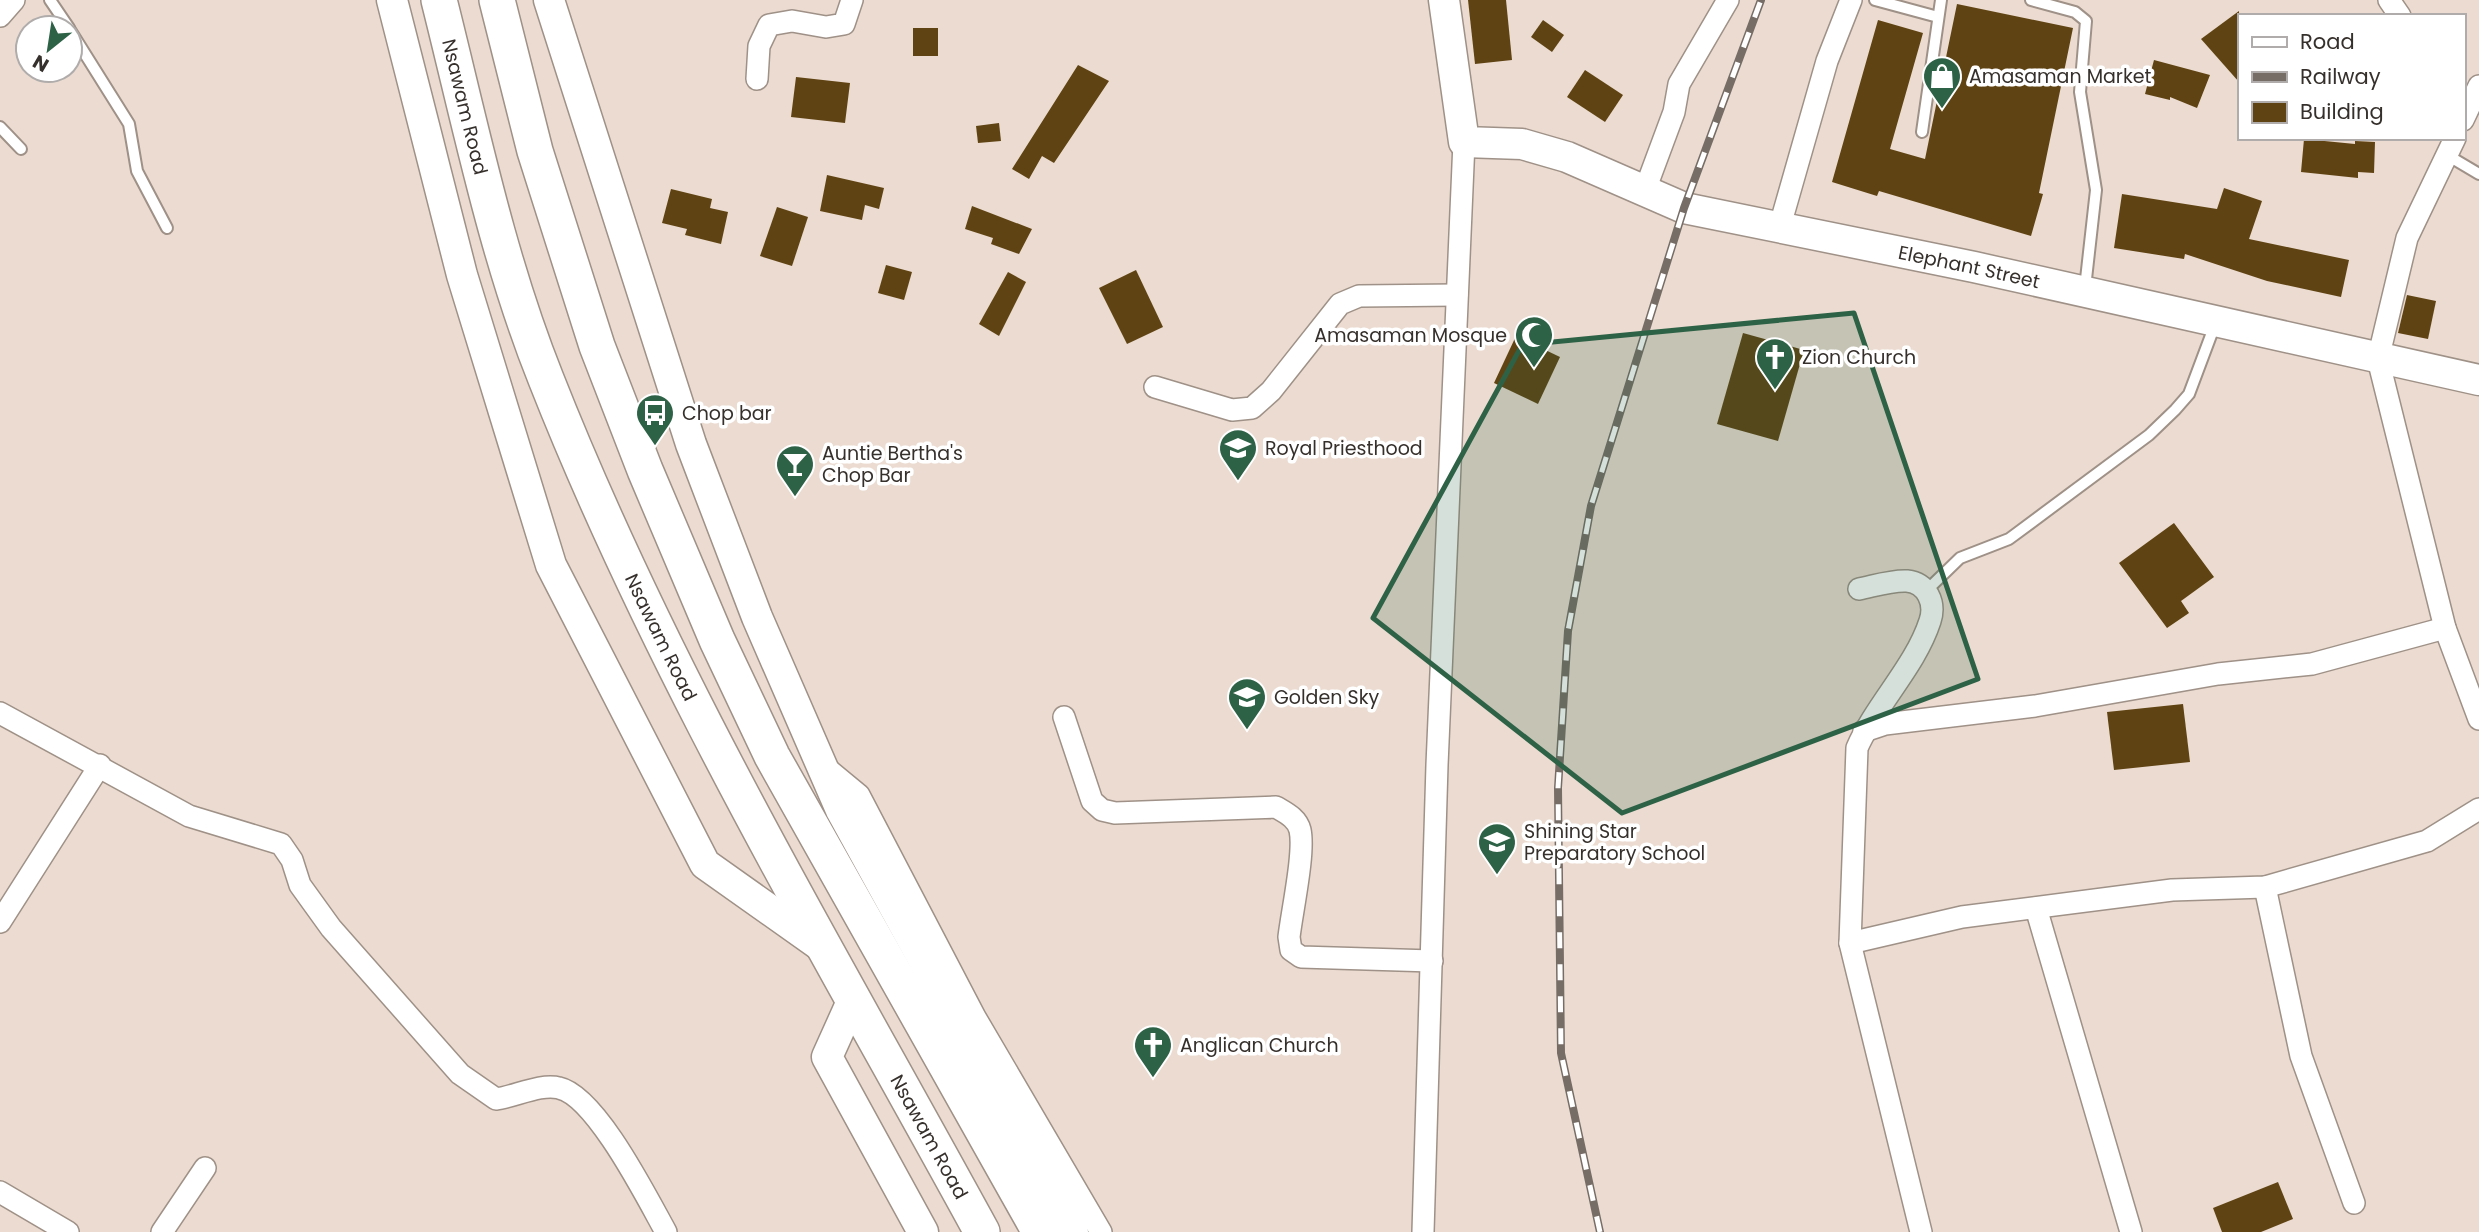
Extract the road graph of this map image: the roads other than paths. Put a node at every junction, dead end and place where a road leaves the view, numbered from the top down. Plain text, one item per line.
1 (15, 0) edge
2 (392, 0) edge
3 (439, 0) edge
4 (497, 0) edge
5 (549, 0) edge
6 (852, 0) edge
7 (1444, 0) edge
8 (1728, 0) edge
9 (1851, 0) edge
10 (1875, 0) edge
11 (1941, 0) edge
12 (2031, 0) edge
13 (0, 16) edge
14 (1938, 17) junction
15 (84, 53) edge
16 (757, 79) dead end
17 (2479, 86) edge
18 (2465, 116) edge
19 (0, 127) edge
20 (1922, 132) dead end
21 (1464, 142) junction
22 (2451, 147) edge
23 (21, 149) dead end
24 (2479, 174) edge
25 (1645, 190) junction
26 (167, 228) dead end
27 (1779, 229) junction
28 (2085, 291) junction
29 (1457, 295) junction
30 (2216, 322) junction
31 (2378, 359) junction
32 (2479, 380) edge
33 (1155, 387) dead end
34 (1859, 589) dead end
35 (1926, 591) junction
36 (2445, 628) junction
37 (1064, 716) dead end
38 (2479, 719) edge
39 (3, 721) edge
40 (1864, 731) junction
41 (820, 763) junction
42 (100, 765) junction
43 (2479, 809) edge
44 (2265, 887) junction
45 (2036, 908) junction
46 (0, 922) edge
47 (1850, 943) junction
48 (828, 951) junction
49 (1432, 961) junction
50 (854, 997) junction
51 (205, 1168) dead end
52 (0, 1192) edge
53 (2354, 1203) dead end
54 (68, 1232) edge
55 (162, 1232) edge
56 (666, 1232) edge
57 (923, 1232) edge
58 (982, 1232) edge
59 (1040, 1232) edge
60 (1073, 1232) edge
61 (1101, 1232) edge
62 (1423, 1232) edge
63 (1922, 1232) edge
64 (2131, 1232) edge

1 - 13 street
2 - 48 main road
3 - 48 highway, Nsawam Road
4 - 59 highway
5 - 41 main road
6 - 16 street
7 - 21 main road
8 - 25 street
9 - 27 street
10 - 14 lane
11 - 14 lane
12 - 28 lane
14 - 20 lane
15 - 26 lane
17 - 18 street
19 - 23 lane
21 - 25 main road, Elephant Street
21 - 29 street
22 - 24 lane
22 - 31 street
25 - 27 main road, Elephant Street
27 - 28 main road, Elephant Street
28 - 30 main road, Elephant Street
29 - 33 street
29 - 49 street
30 - 31 main road, Elephant Street
30 - 35 lane
31 - 32 main road, Elephant Street
31 - 36 street
34 - 35 street
35 - 40 street
36 - 38 street
36 - 40 street
37 - 49 street
39 - 42 street
40 - 47 street
41 - 60 main road
41 - 61 street
42 - 46 street
42 - 56 street
43 - 44 street
44 - 45 street
44 - 53 street
45 - 47 street
45 - 64 street
47 - 63 street
48 - 50 highway, Nsawam Road
49 - 62 street
50 - 57 main road
50 - 58 highway, Nsawam Road
51 - 55 street
52 - 54 street

